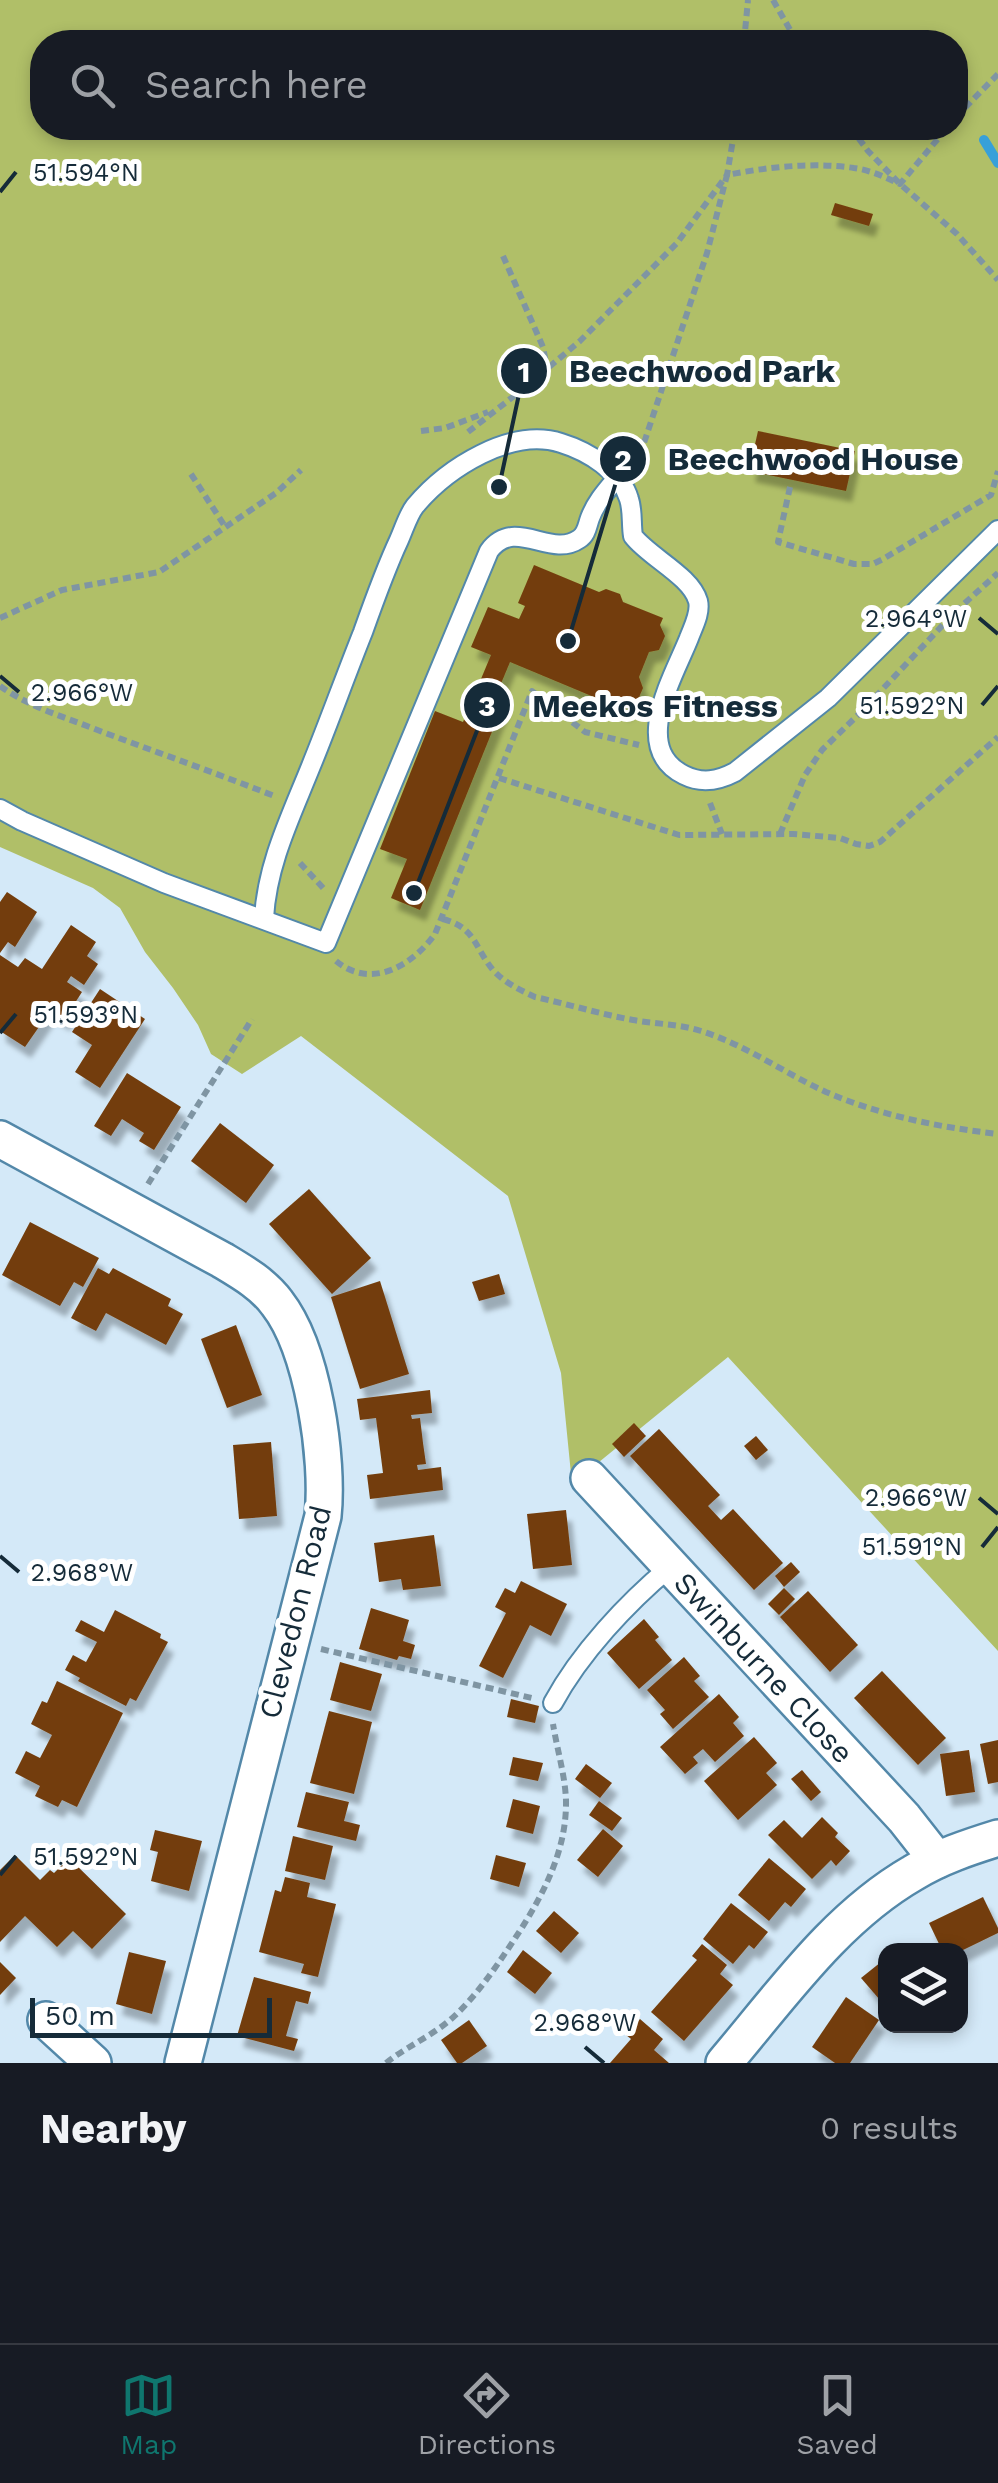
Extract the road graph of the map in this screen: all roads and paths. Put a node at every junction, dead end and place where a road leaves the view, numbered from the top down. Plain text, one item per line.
1 (748, 0) edge
2 (773, 0) edge
3 (745, 30) edge
4 (790, 30) edge
5 (998, 74) edge
6 (968, 105) edge
7 (733, 140) edge
8 (860, 140) edge
9 (937, 140) edge
10 (727, 176) junction
11 (900, 184) junction
12 (503, 256) dead end
13 (998, 280) edge
14 (547, 368) junction
15 (498, 408) junction
16 (421, 431) dead end
17 (459, 439) dead end
18 (301, 470) dead end
19 (998, 471) edge
20 (192, 474) dead end
21 (617, 478) junction
22 (790, 487) dead end
23 (991, 495) junction
24 (998, 502) edge
25 (631, 508) junction
26 (226, 528) junction
27 (998, 530) edge
28 (998, 572) edge
29 (0, 618) edge
30 (0, 686) edge
31 (998, 736) edge
32 (660, 750) junction
33 (498, 778) junction
34 (296, 804) junction
35 (0, 810) edge
36 (284, 830) junction
37 (780, 834) junction
38 (342, 905) junction
39 (264, 918) junction
40 (442, 919) junction
41 (326, 942) junction
42 (252, 1019) dead end
43 (998, 1134) edge
44 (0, 1138) edge
45 (131, 1210) junction
46 (589, 1478) dead end
47 (670, 1567) junction
48 (290, 1642) junction
49 (553, 1703) junction
50 (998, 1838) edge
51 (938, 1860) junction
52 (46, 2020) dead end
53 (93, 2063) edge
54 (183, 2063) edge
55 (386, 2063) edge
56 (724, 2063) edge

1 - 3 path
2 - 4 path
5 - 6 path
7 - 10 path
8 - 11 path
9 - 11 path
10 - 11 path
10 - 14 path
10 - 25 path
11 - 13 path
12 - 14 path
14 - 15 path
15 - 16 path
15 - 17 path
18 - 26 path
19 - 23 path
20 - 26 path
21 - 25 lane
21 - 34 lane
21 - 38 lane
22 - 23 path
23 - 24 path
25 - 32 lane
26 - 29 path
27 - 32 lane
28 - 37 path
30 - 34 path
31 - 37 path
32 - 33 path
33 - 37 path
33 - 40 path
34 - 36 lane
35 - 39 lane
36 - 38 path
36 - 39 lane
38 - 41 lane
39 - 41 lane
40 - 41 path
40 - 43 path
42 - 45 path
44 - 45 street, Clevedon Road
45 - 48 street, Clevedon Road
46 - 47 street, Swinburne Close
47 - 49 lane
47 - 51 street, Swinburne Close
48 - 49 path
48 - 54 street, Clevedon Road
49 - 55 path
50 - 51 street
51 - 56 street
52 - 53 street

